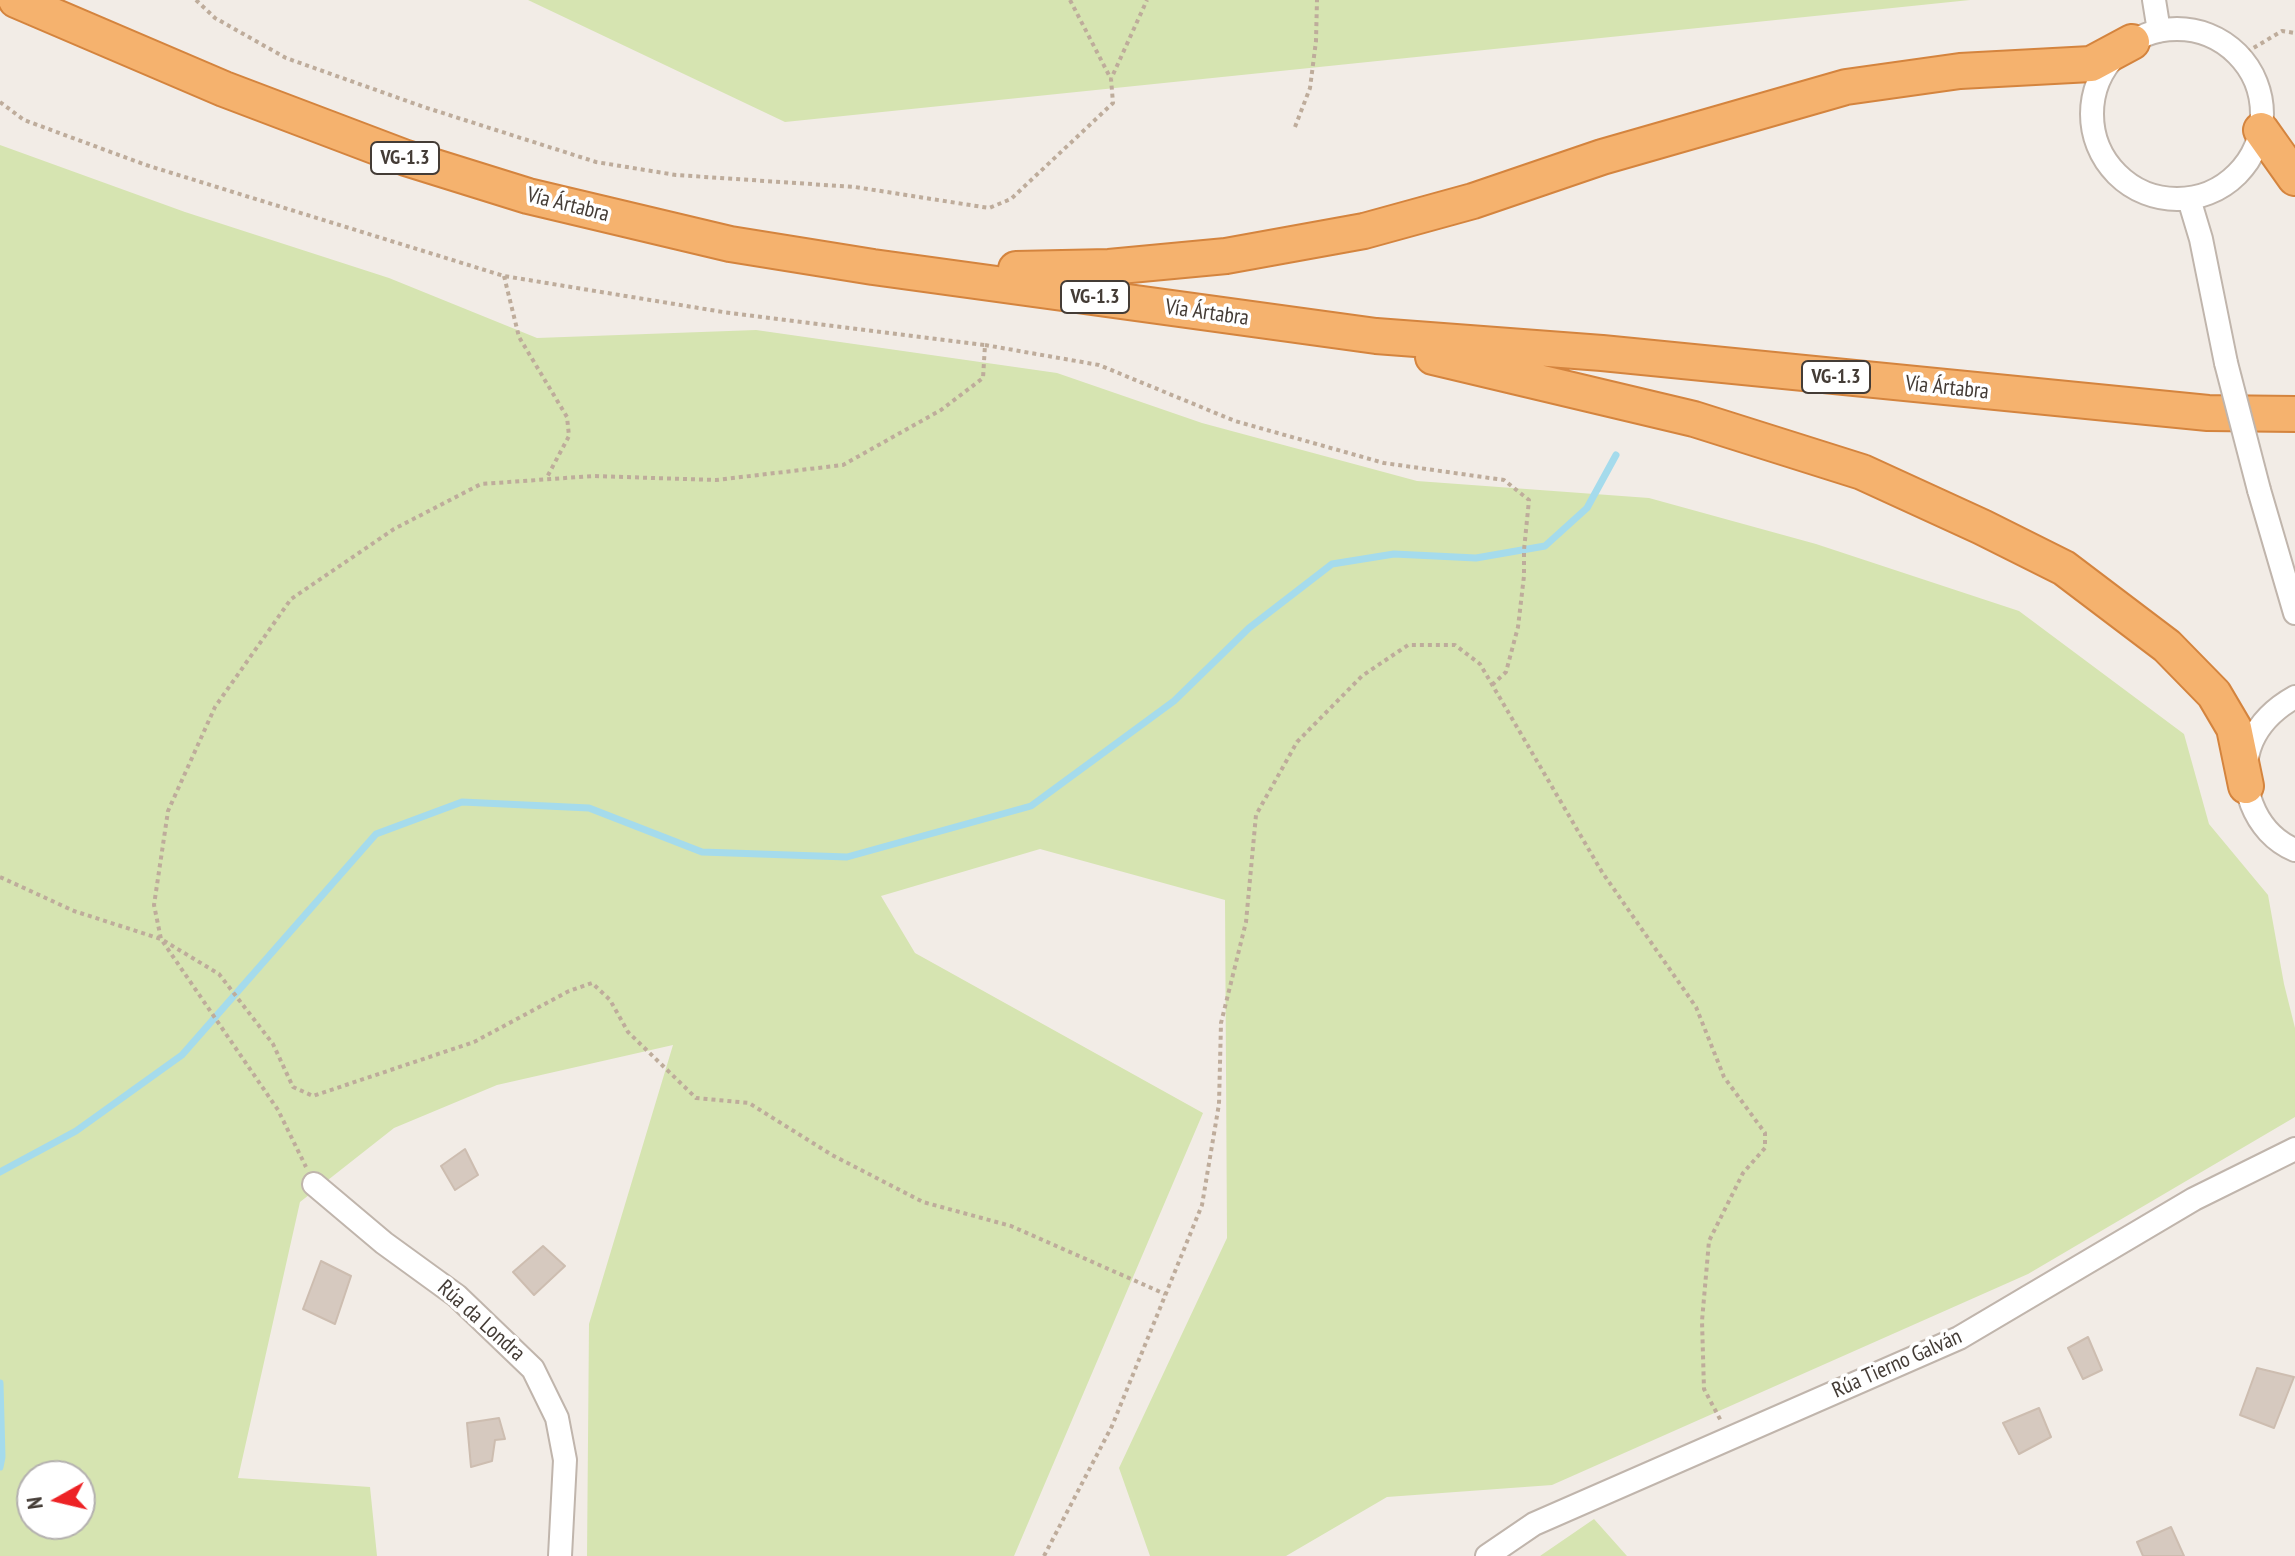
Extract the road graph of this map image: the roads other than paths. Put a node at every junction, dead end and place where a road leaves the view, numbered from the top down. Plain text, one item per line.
1 (16, 0) edge
2 (2154, 0) edge
3 (2145, 36) junction
4 (2261, 130) junction
5 (2295, 178) edge
6 (2189, 199) junction
7 (813, 257) junction
8 (1376, 336) junction
9 (2295, 414) edge
10 (2295, 613) edge
11 (2295, 697) edge
12 (2246, 786) junction
13 (2295, 850) edge
14 (2295, 1149) edge
15 (314, 1184) road end
16 (560, 1556) edge
17 (1487, 1556) edge

1 - 7 highway, Vía Ártabra / VG-1.3
2 - 3 street
3 - 4 street
3 - 6 street
3 - 7 highway
4 - 5 highway
4 - 6 street
6 - 10 street, bridge
7 - 8 highway, Vía Ártabra / VG-1.3
8 - 9 highway, Vía Ártabra / VG-1.3
8 - 12 highway
11 - 12 street
12 - 13 street
14 - 17 street, Rúa Tierno Galván
15 - 16 street, Rúa da Londra

